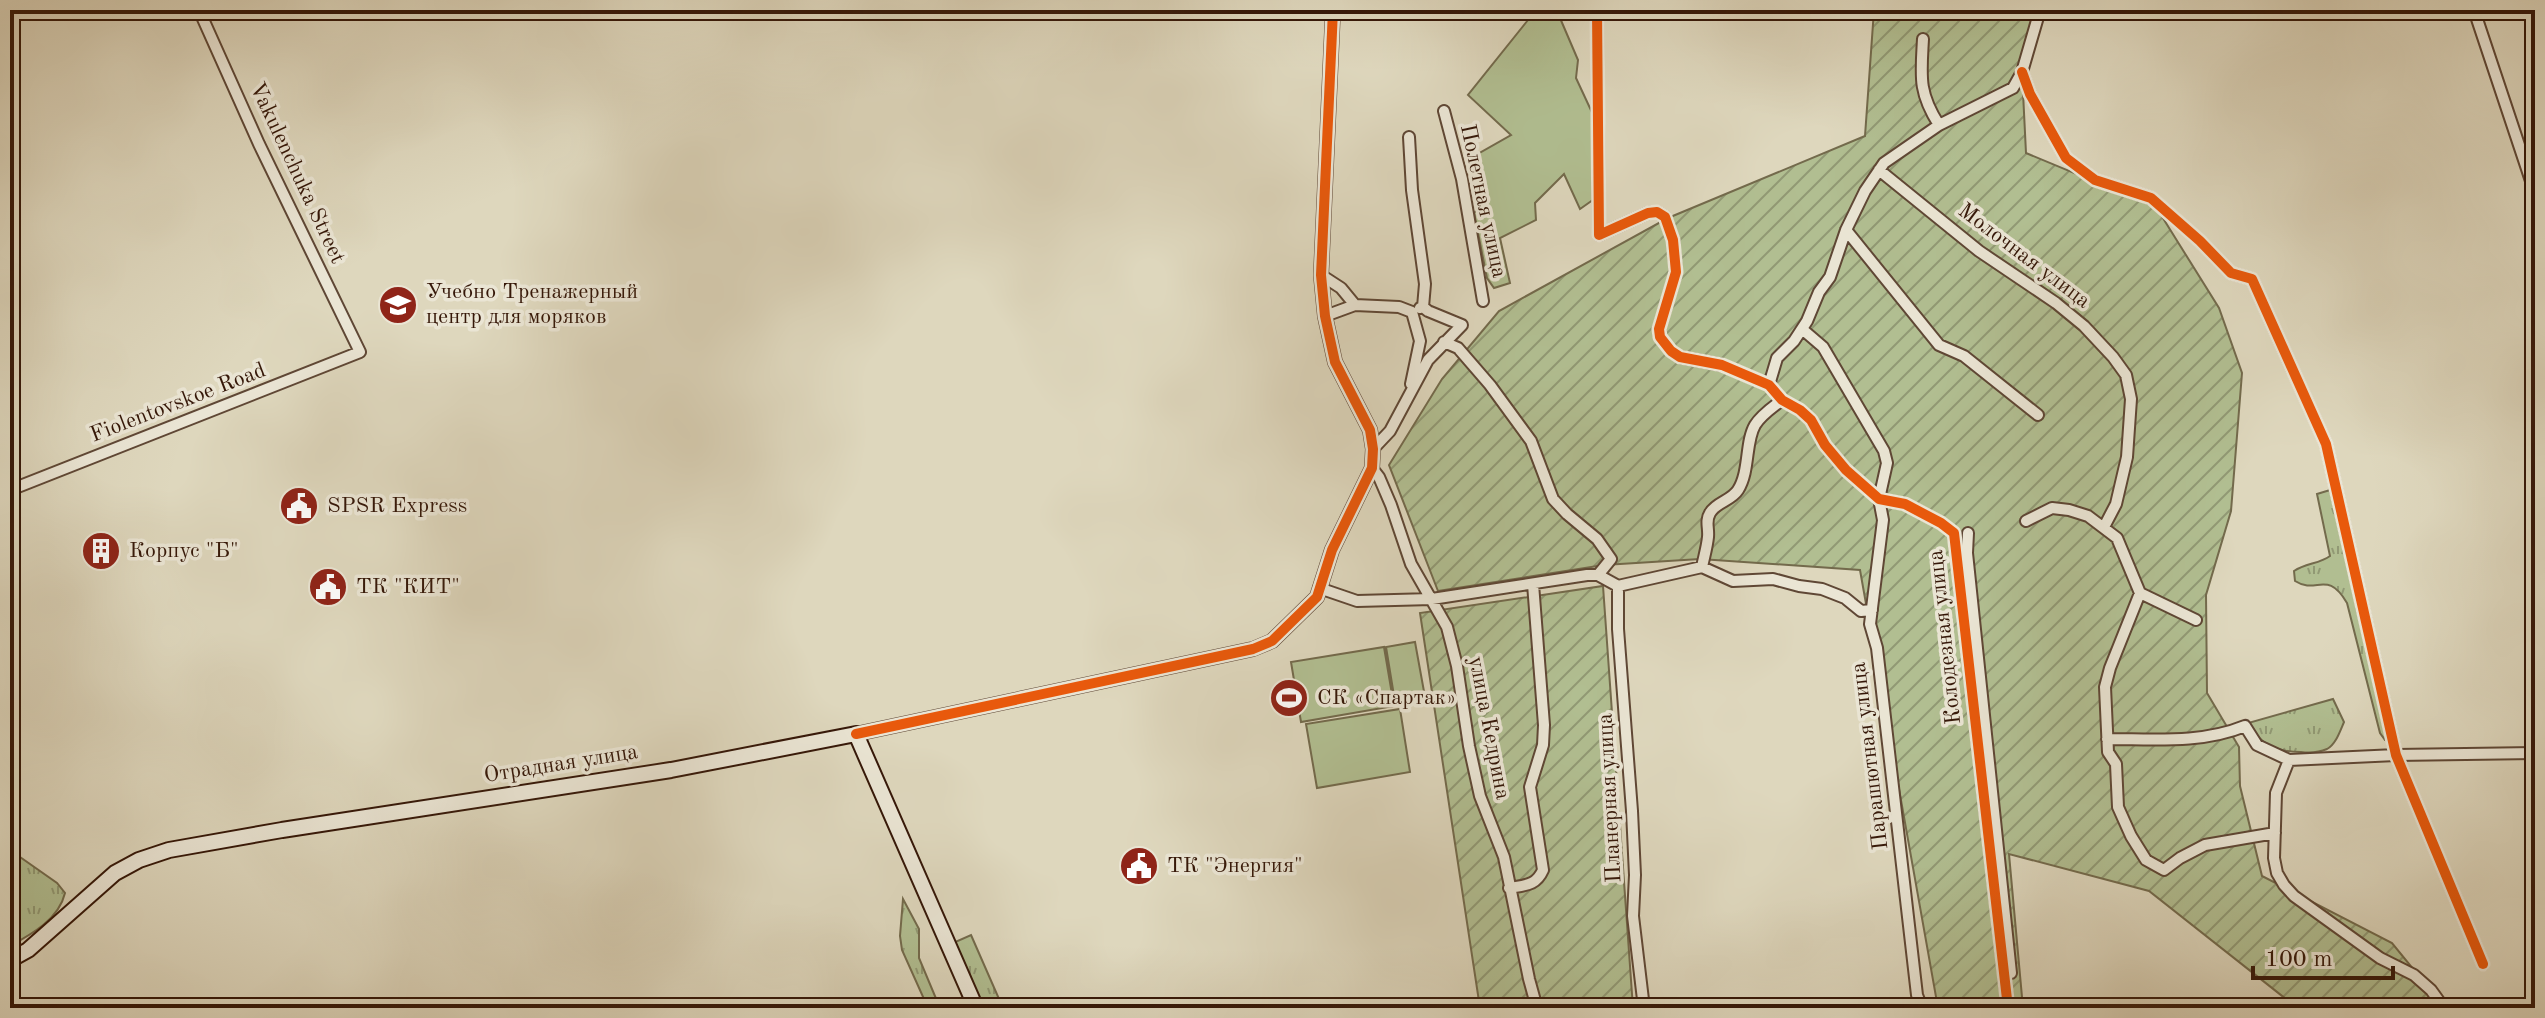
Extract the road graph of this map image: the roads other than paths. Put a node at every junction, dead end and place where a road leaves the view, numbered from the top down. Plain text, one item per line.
1 (199, 10) edge
2 (1333, 10) edge
3 (1597, 10) edge
4 (2040, 10) edge
5 (2474, 10) edge
6 (1923, 39) dead end
7 (2022, 72) junction
8 (1444, 111) dead end
9 (1939, 125) junction
10 (1409, 137) dead end
11 (1879, 170) junction
12 (2535, 193) edge
13 (1846, 230) junction
14 (1321, 275) junction
15 (1483, 301) dead end
16 (1355, 305) junction
17 (1423, 307) junction
18 (1412, 312) junction
19 (1325, 316) junction
20 (1802, 329) junction
21 (1444, 342) junction
22 (360, 352) joint
23 (1769, 385) junction
24 (1409, 393) junction
25 (1782, 400) junction
26 (2038, 415) dead end
27 (1373, 449) junction
28 (1372, 468) junction
29 (10, 490) edge
30 (1879, 499) junction
31 (2026, 521) dead end
32 (2104, 527) junction
33 (1968, 533) dead end
34 (1702, 567) junction
35 (1598, 575) junction
36 (1533, 584) junction
37 (1618, 586) junction
38 (1319, 588) junction
39 (2140, 593) junction
40 (1432, 599) junction
41 (1872, 610) junction
42 (2196, 620) dead end
43 (856, 734) junction
44 (2107, 739) junction
45 (2535, 753) edge
46 (2396, 755) junction
47 (2289, 760) junction
48 (2275, 833) junction
49 (1509, 888) junction
50 (10, 960) edge
51 (2483, 964) dead end
52 (976, 1008) edge
53 (1537, 1008) edge
54 (1644, 1008) edge
55 (1922, 1008) edge
56 (2008, 1008) edge
57 (2015, 1008) edge
58 (2444, 1008) edge

1 - 22 street, Vakulenchuka Street
2 - 14 street
3 - 23 street, Колодезная улица
4 - 7 street
5 - 12 street
6 - 9 street
7 - 9 street
7 - 46 street
8 - 15 street, Полетная улица
9 - 11 street
10 - 17 street
11 - 13 street
11 - 32 street, Молочная улица
13 - 20 street
13 - 26 street
14 - 16 street
14 - 19 street
16 - 18 street
16 - 19 street
17 - 18 street
17 - 21 street
18 - 24 street
19 - 27 street
20 - 23 street
20 - 30 street, Парашютная улица
21 - 24 street
21 - 35 street
22 - 29 street, Fiolentovskoe Road
23 - 25 street, Колодезная улица
24 - 27 street
25 - 30 street, Колодезная улица
25 - 34 street
27 - 28 street
28 - 38 street
28 - 40 street, улица Кедрина
30 - 41 street, Парашютная улица
30 - 56 street, Колодезная улица
31 - 32 street
32 - 39 street
33 - 57 street, Колодезная улица
34 - 37 street
34 - 41 street
35 - 36 street
35 - 37 street
36 - 40 street
36 - 49 street
37 - 54 street, Планерная улица
38 - 40 street
38 - 43 street
39 - 42 street
39 - 44 street
40 - 49 street, улица Кедрина
41 - 55 street, Парашютная улица
43 - 50 main road, Отрадная улица
43 - 52 main road
44 - 47 street
44 - 48 street
45 - 46 street
46 - 47 street
46 - 51 street
47 - 48 street
48 - 58 street
49 - 53 street, улица Кедрина

